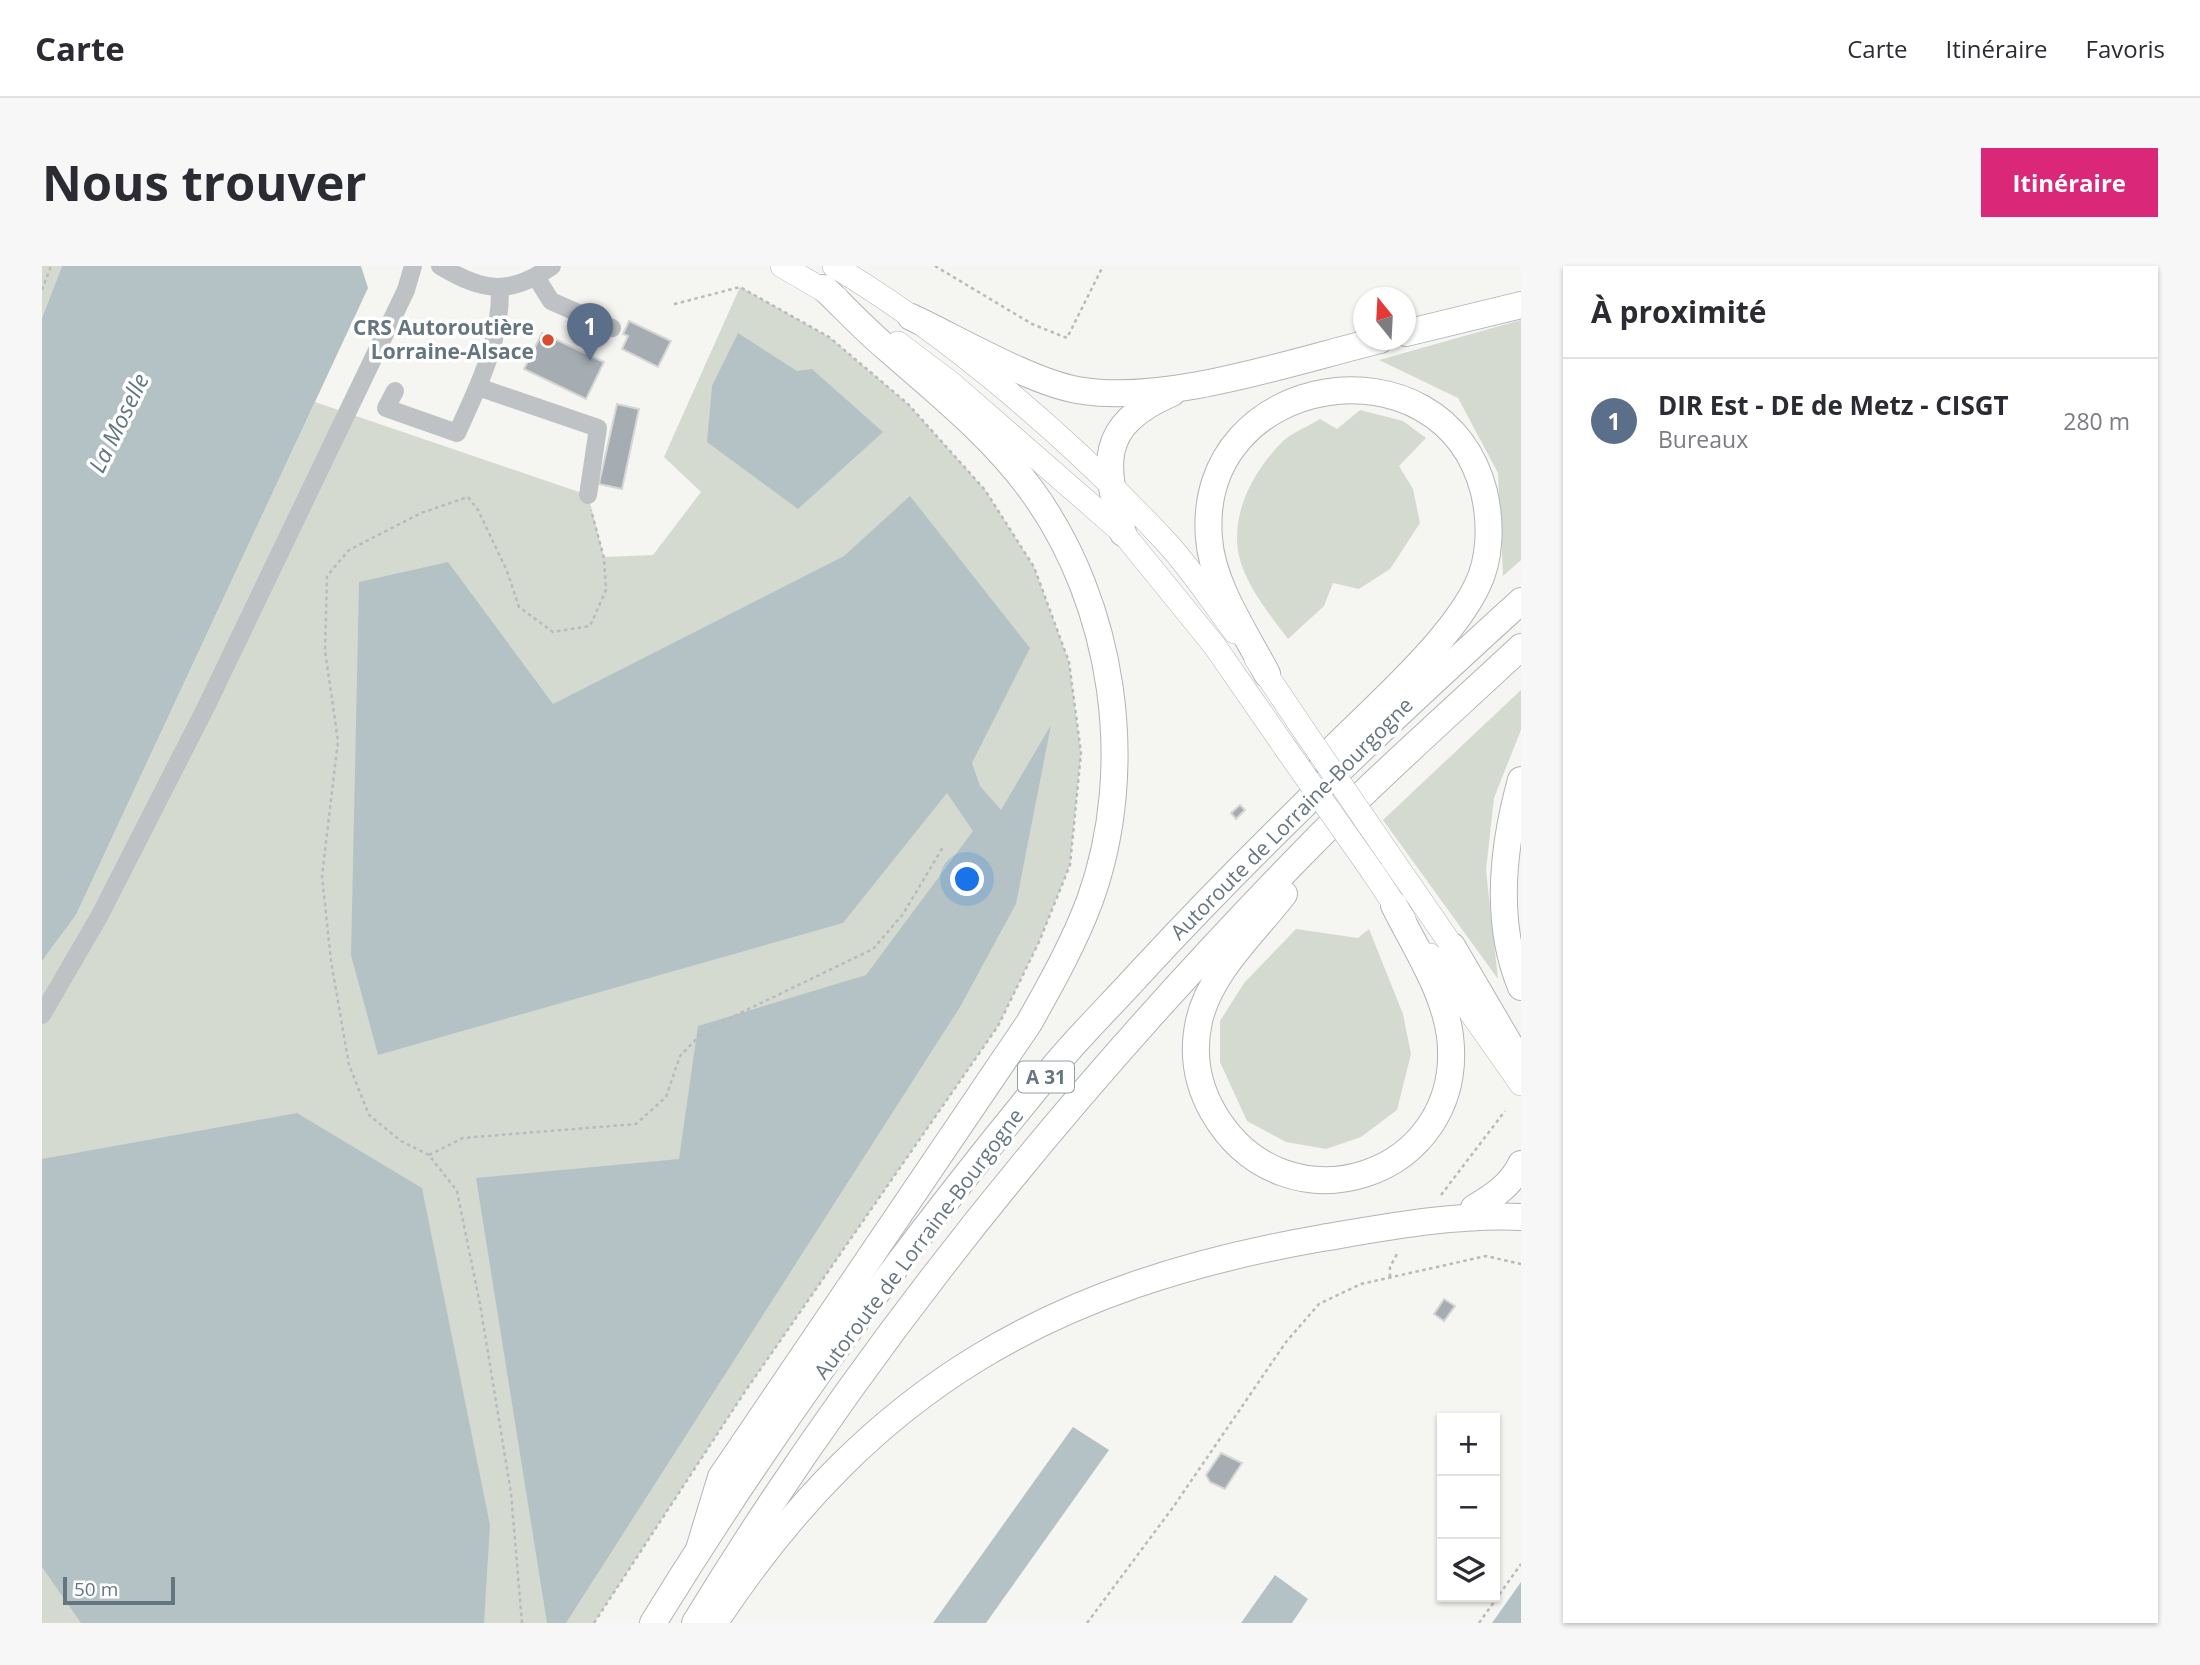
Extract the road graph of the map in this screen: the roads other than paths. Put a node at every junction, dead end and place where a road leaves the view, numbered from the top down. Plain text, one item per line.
1 (413, 266) edge
2 (440, 266) edge
3 (552, 266) edge
4 (782, 266) edge
5 (536, 277) junction
6 (829, 277) edge
7 (500, 289) junction
8 (1521, 305) edge
9 (911, 317) junction
10 (612, 328) dead end
11 (1416, 330) edge
12 (1353, 347) edge
13 (478, 387) junction
14 (1183, 388) junction
15 (395, 391) dead end
16 (1110, 485) junction
17 (588, 495) road end
18 (1123, 533) junction
19 (1521, 601) edge
20 (1521, 648) edge
21 (1267, 674) junction
22 (1521, 780) edge
23 (1303, 853) junction
24 (1394, 905) junction
25 (1452, 946) junction
26 (1521, 987) edge
27 (42, 1015) edge
28 (1521, 1045) edge
29 (1521, 1064) edge
30 (1053, 1068) junction
31 (1521, 1084) edge
32 (1521, 1164) edge
33 (1474, 1208) dead end
34 (1521, 1217) edge
35 (700, 1546) junction
36 (653, 1623) edge
37 (695, 1623) edge
38 (714, 1623) edge

1 - 27 street
2 - 7 street
3 - 5 street
4 - 6 main road
5 - 7 street
5 - 10 street
6 - 9 main road
6 - 18 main road
6 - 35 highway
7 - 13 street
8 - 11 highway
9 - 14 highway
9 - 16 main road
12 - 14 highway
13 - 15 street
13 - 17 street
14 - 16 highway
16 - 18 highway
16 - 21 main road
18 - 24 main road, bridge
19 - 30 highway, Autoroute de Lorraine-Bourgogne / A 31
20 - 23 highway, Autoroute de Lorraine-Bourgogne / A 31
21 - 25 main road, bridge
21 - 30 highway
22 - 26 highway
23 - 24 highway
23 - 37 highway, Autoroute de Lorraine-Bourgogne / A 31
24 - 31 main road
25 - 28 main road
25 - 29 highway
30 - 35 highway, Autoroute de Lorraine-Bourgogne / A 31
32 - 33 highway
34 - 38 highway
35 - 36 highway, Autoroute de Lorraine-Bourgogne / A 31

